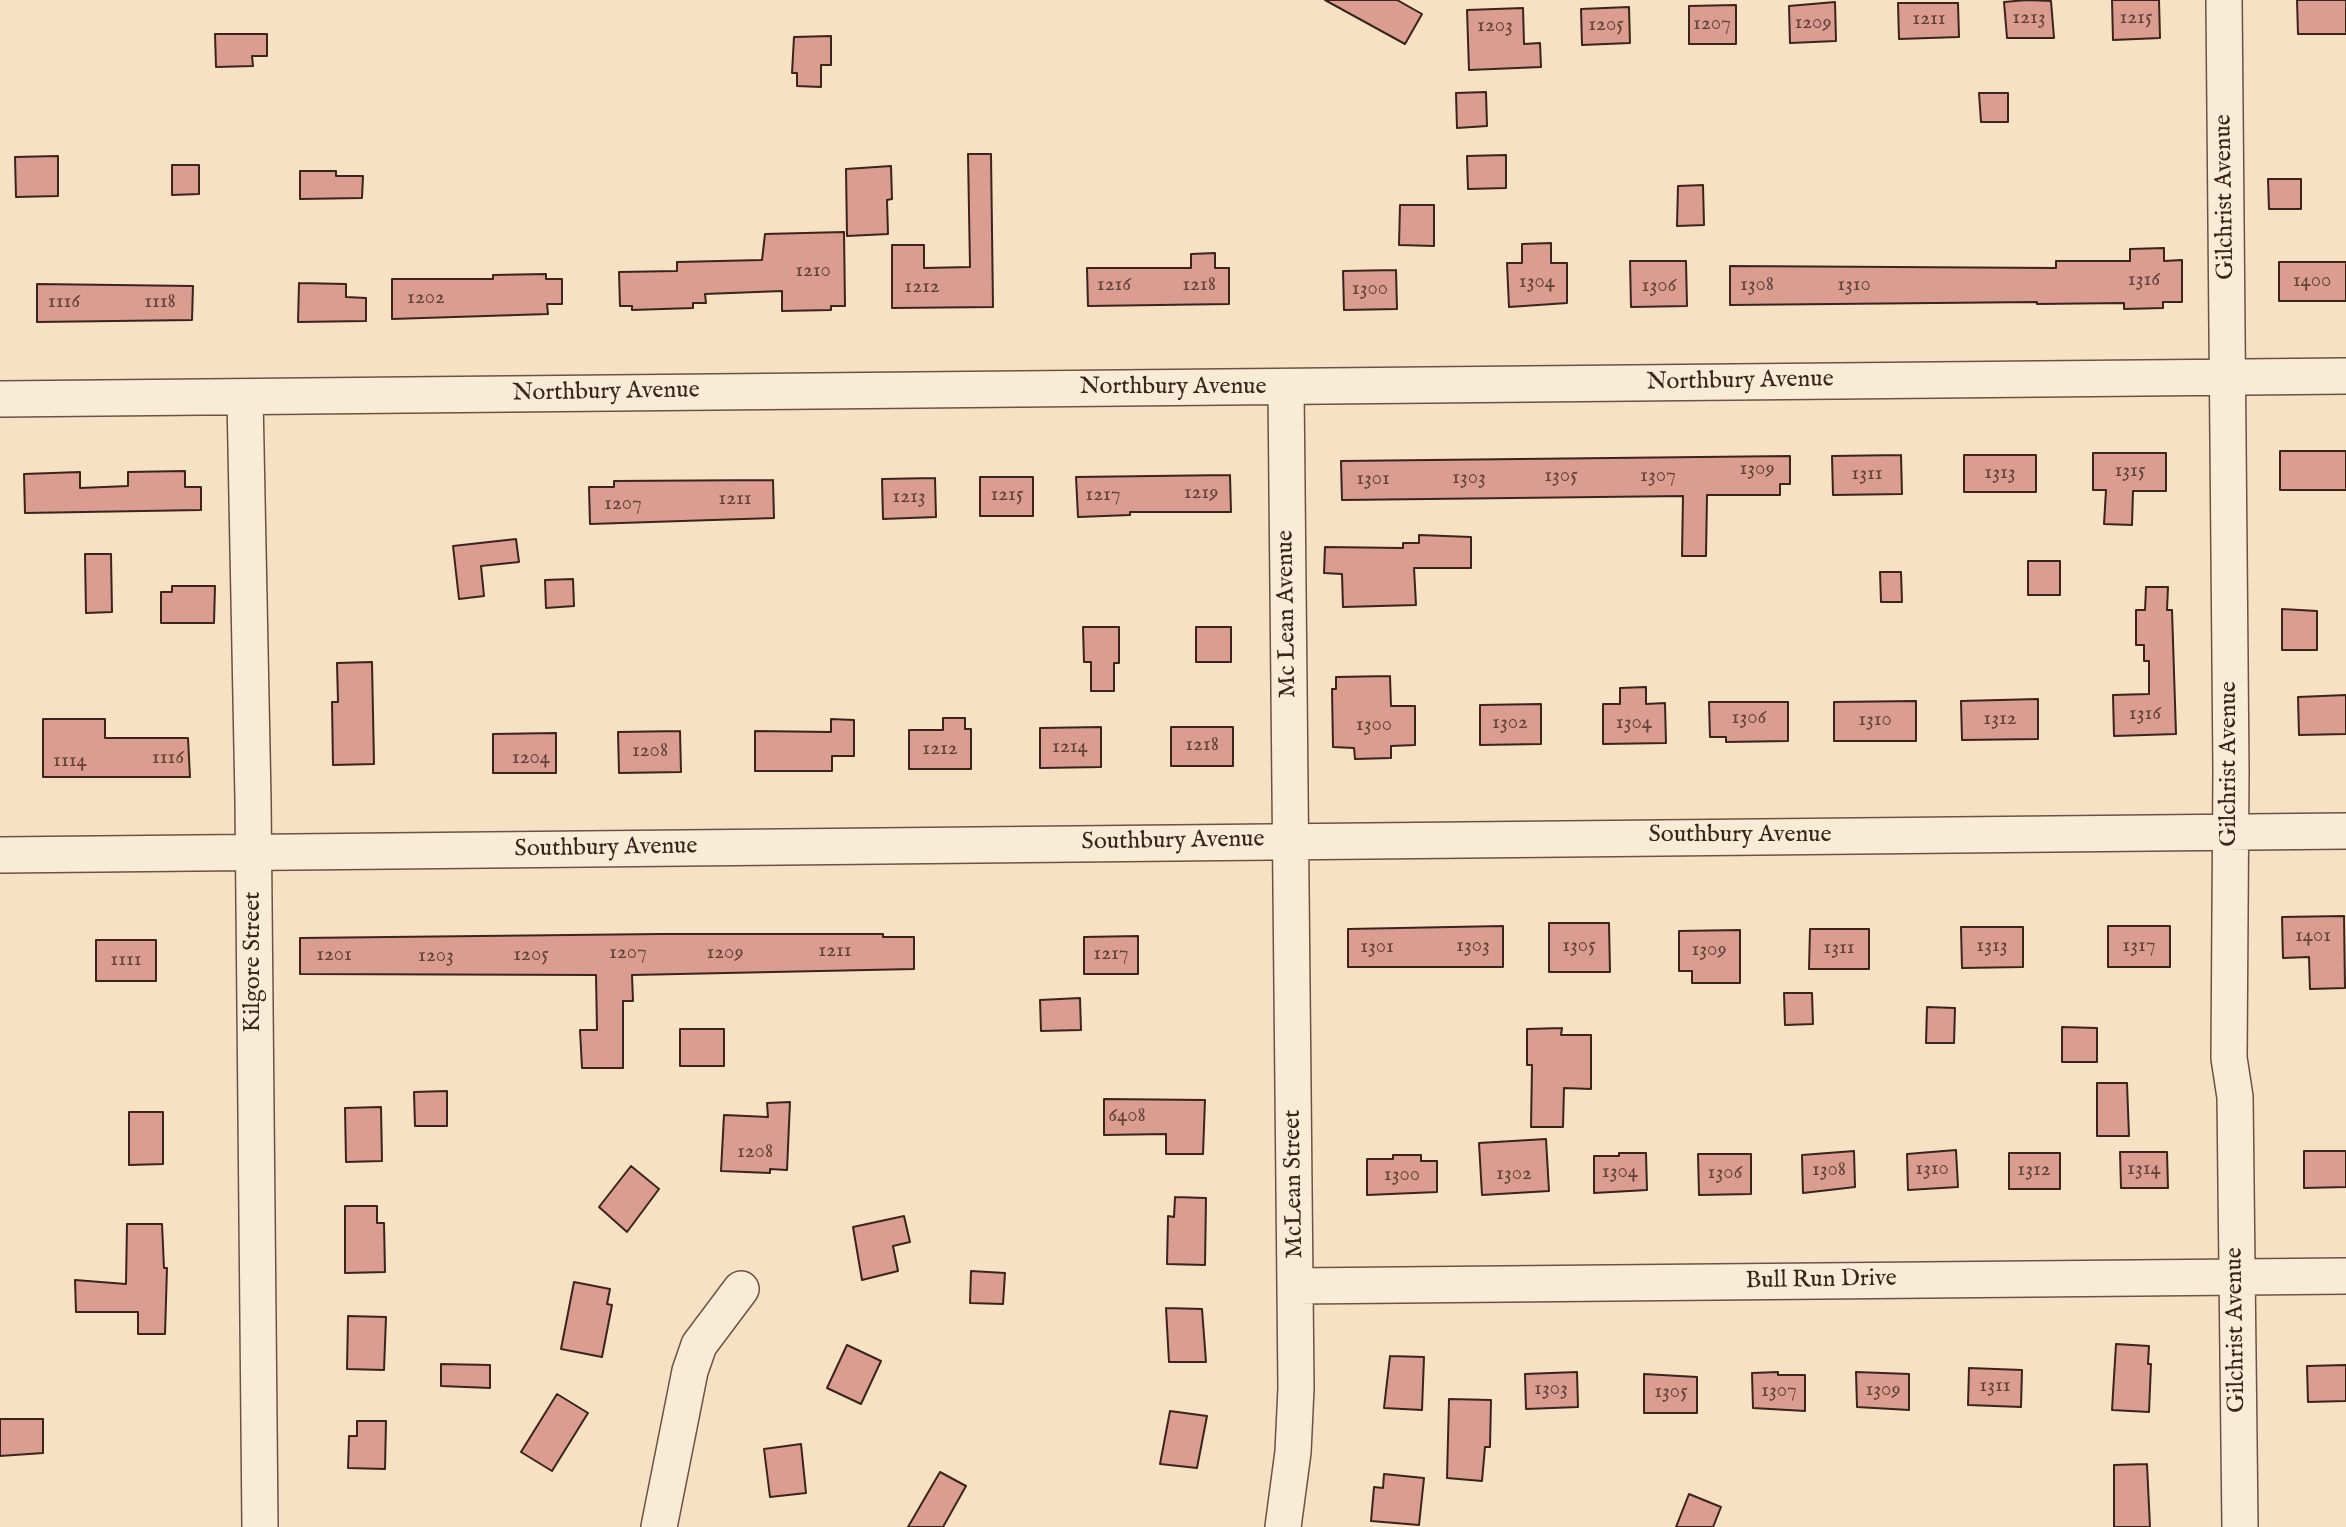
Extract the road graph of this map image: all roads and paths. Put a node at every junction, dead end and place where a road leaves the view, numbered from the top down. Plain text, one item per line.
1 (2224, 0) edge
2 (2228, 376) junction
3 (2346, 376) edge
4 (1286, 388) junction
5 (245, 398) junction
6 (0, 399) edge
7 (2346, 831) edge
8 (2231, 832) junction
9 (1291, 840) junction
10 (253, 854) junction
11 (0, 855) edge
12 (2237, 1276) junction
13 (2346, 1276) edge
14 (1296, 1286) junction
15 (741, 1289) dead end
16 (260, 1527) edge
17 (659, 1527) edge
18 (1283, 1527) edge
19 (2240, 1527) edge

1 - 2 street, Gilchrist Avenue
2 - 3 street, Northbury Avenue
2 - 4 street, Northbury Avenue
2 - 8 street, Gilchrist Avenue
4 - 5 street, Northbury Avenue
4 - 9 street, Mc Lean Avenue
5 - 6 street, Northbury Avenue
5 - 10 street, Kilgore Street
7 - 8 street, Southbury Avenue
8 - 9 street, Southbury Avenue
8 - 12 street, Gilchrist Avenue
9 - 10 street, Southbury Avenue
9 - 14 street, McLean Street
10 - 11 street, Southbury Avenue
10 - 16 street, Kilgore Street
12 - 13 street, Bull Run Drive
12 - 14 street, Bull Run Drive
12 - 19 street, Gilchrist Avenue
14 - 18 street, McLean Street
15 - 17 street

